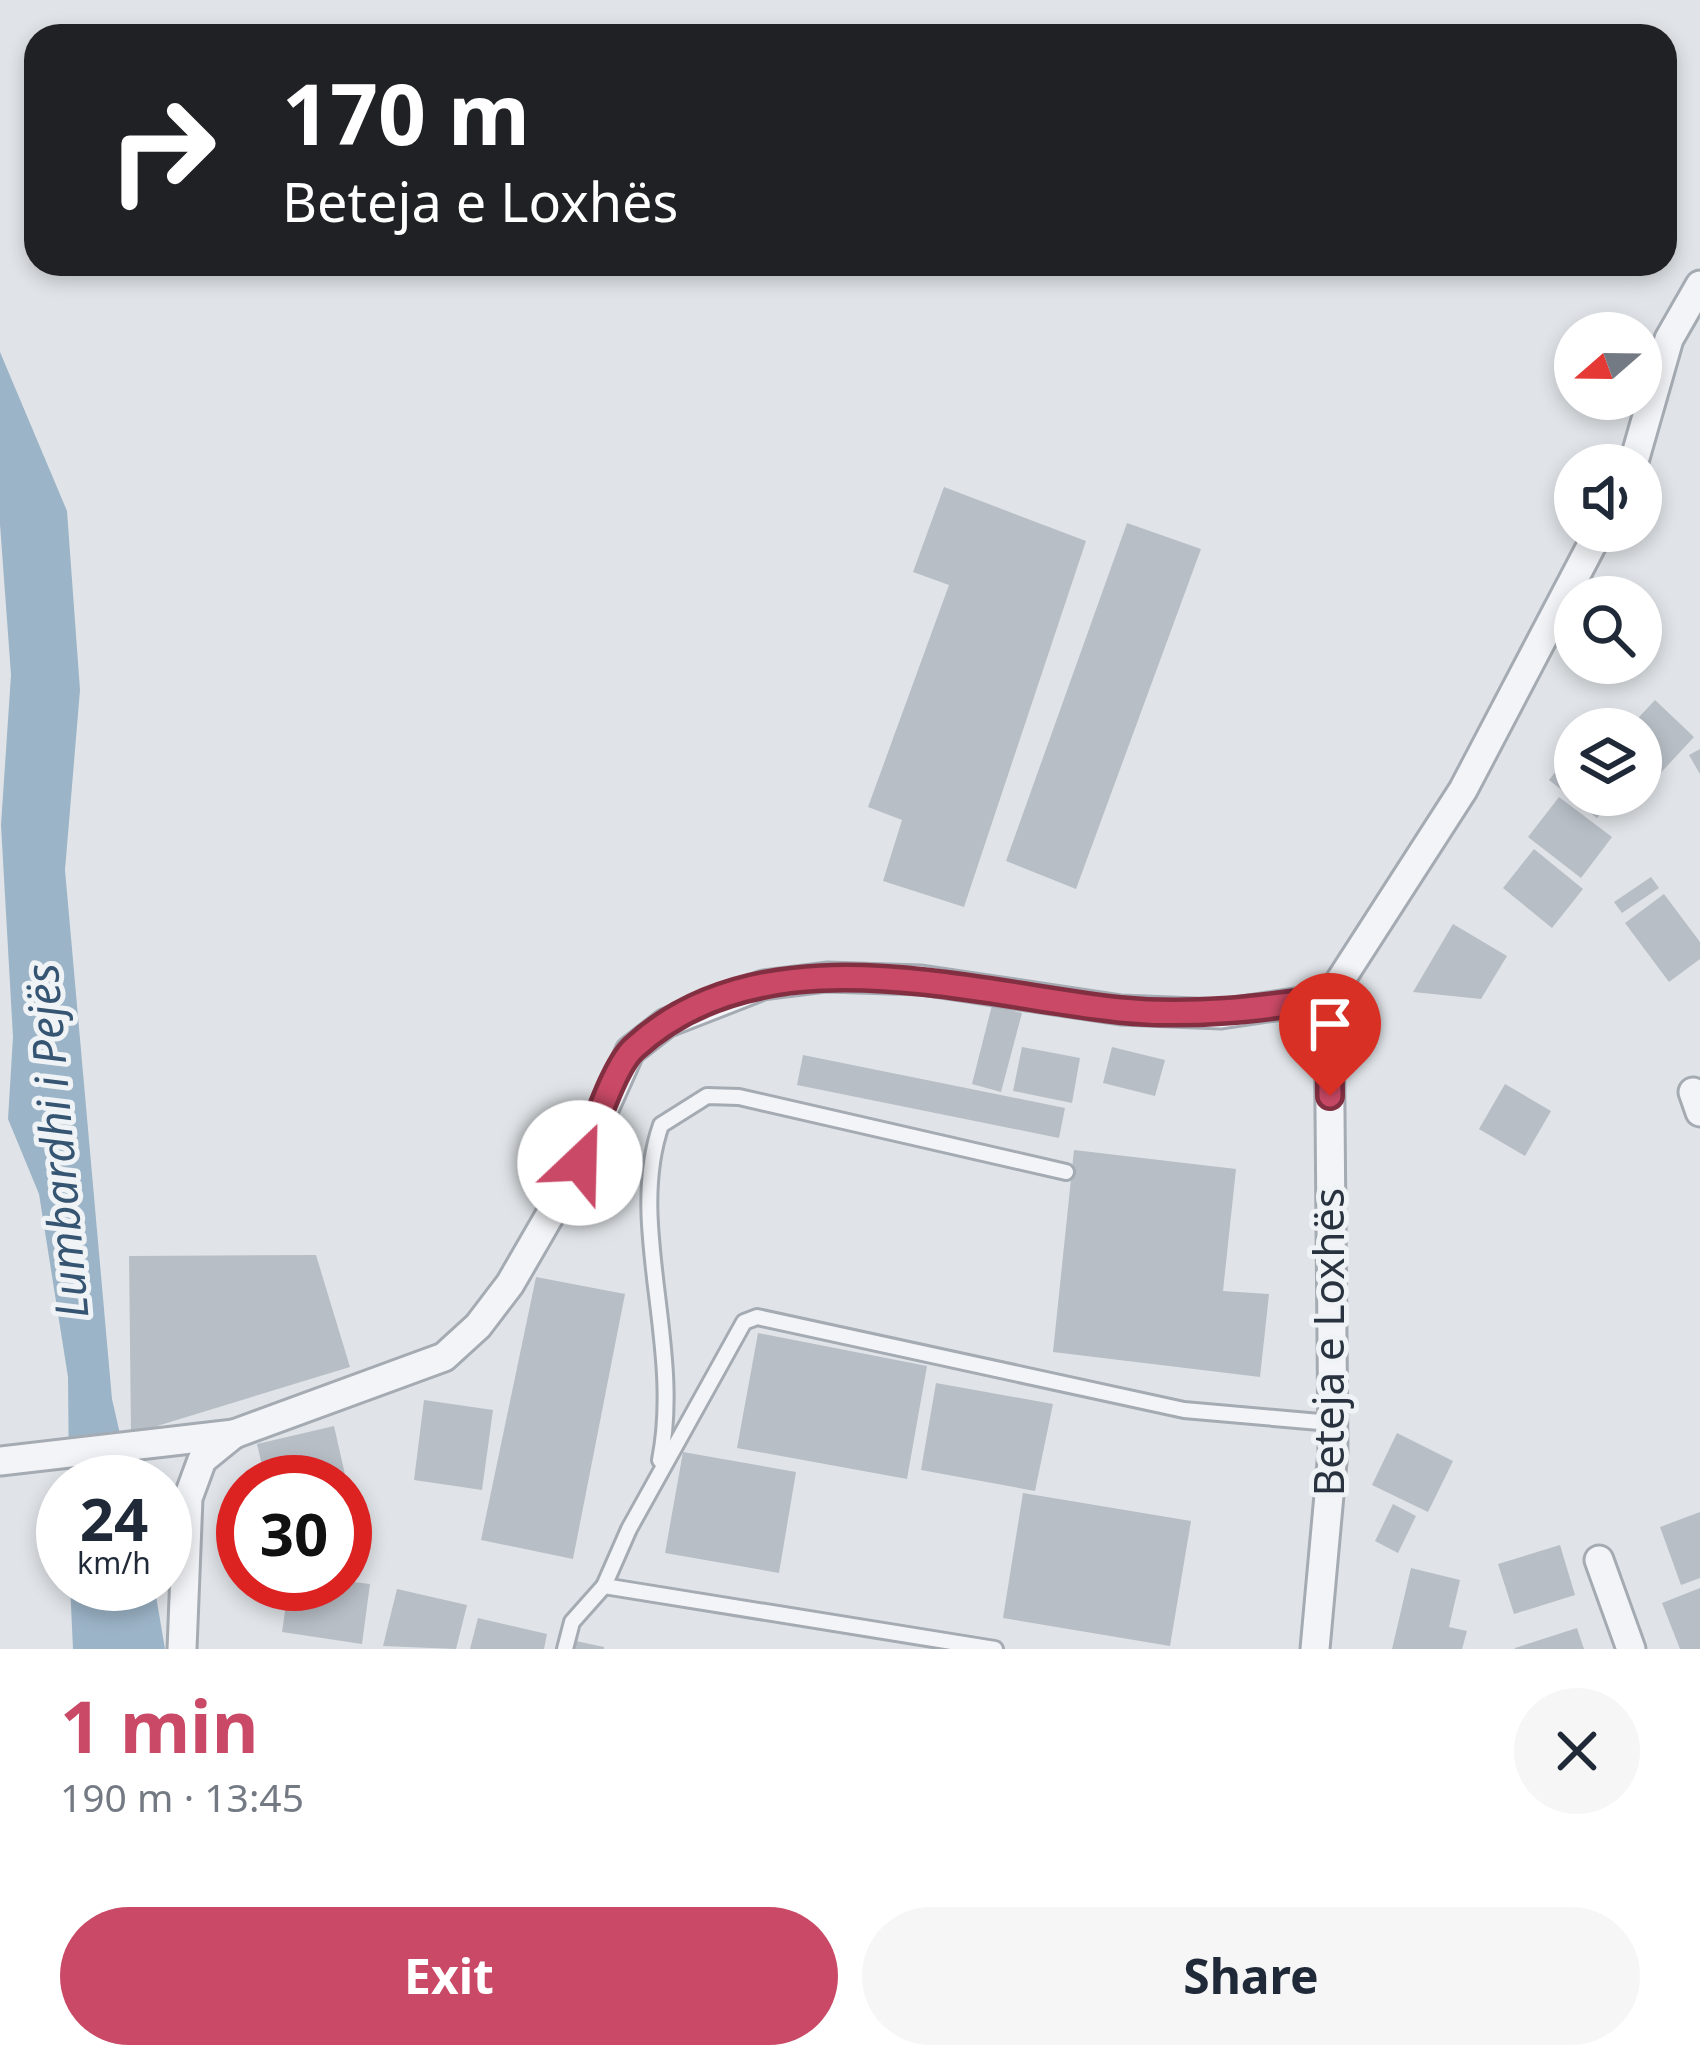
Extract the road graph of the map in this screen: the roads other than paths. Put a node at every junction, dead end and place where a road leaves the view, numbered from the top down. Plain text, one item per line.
1 (1700, 285) edge
2 (1639, 444) edge
3 (1588, 552) edge
4 (1329, 998) junction
5 (1066, 1172) dead end
6 (1331, 1423) junction
7 (234, 1434) junction
8 (2, 1461) edge
9 (657, 1477) junction
10 (1599, 1560) dead end
11 (604, 1586) junction
12 (182, 1649) edge
13 (565, 1649) edge
14 (995, 1649) edge
15 (1315, 1649) edge
16 (1631, 1649) edge

1 - 2 street
3 - 4 street
4 - 6 street, Beteja e Loxhës
4 - 7 street
5 - 9 lane
6 - 9 lane
6 - 15 street, Beteja e Loxhës
7 - 8 street
7 - 12 street
9 - 11 lane
10 - 16 street
11 - 13 lane
11 - 14 lane

